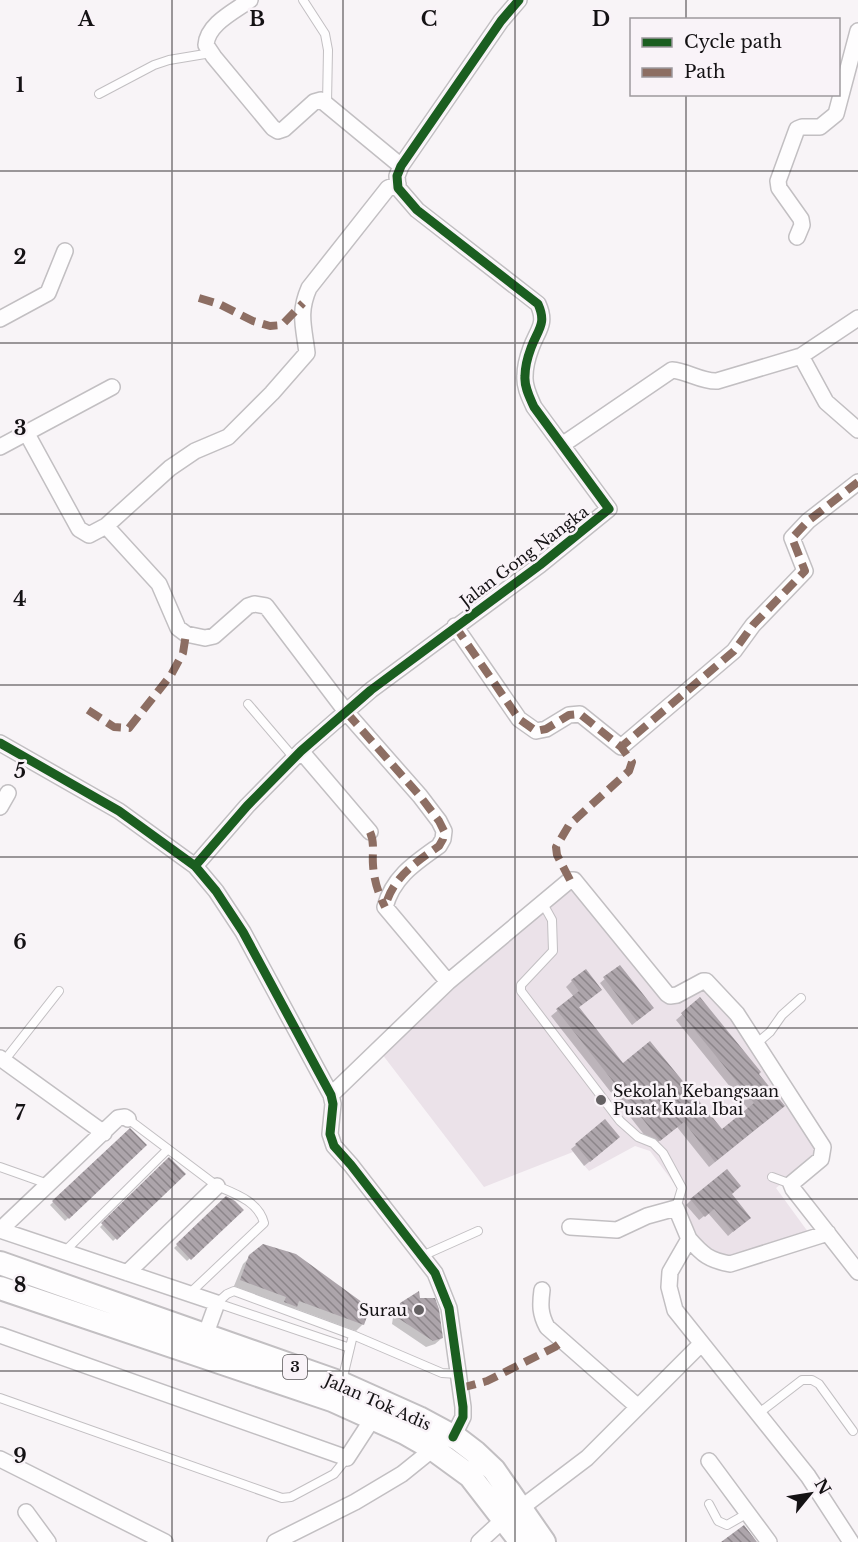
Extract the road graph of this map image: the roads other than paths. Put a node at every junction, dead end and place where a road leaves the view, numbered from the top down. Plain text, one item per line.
1 (250, 0) edge
2 (303, 0) edge
3 (519, 0) edge
4 (858, 31) edge
5 (211, 53) junction
6 (99, 94) dead end
7 (327, 104) junction
8 (401, 166) junction
9 (398, 184) junction
10 (797, 237) dead end
11 (64, 251) dead end
12 (858, 318) edge
13 (0, 319) edge
14 (801, 356) junction
15 (112, 387) dead end
16 (858, 430) edge
17 (26, 432) junction
18 (562, 445) junction
19 (0, 447) edge
20 (858, 482) edge
21 (106, 526) junction
22 (455, 626) junction
23 (248, 704) dead end
24 (347, 713) junction
25 (0, 743) edge
26 (297, 755) junction
27 (9, 793) dead end
28 (0, 807) edge
29 (370, 832) dead end
30 (195, 866) junction
31 (542, 902) junction
32 (448, 982) junction
33 (59, 991) dead end
34 (801, 998) dead end
35 (756, 1044) junction
36 (1, 1061) edge
37 (332, 1095) junction
38 (128, 1119) joint
39 (104, 1133) junction
40 (168, 1149) junction
41 (0, 1167) edge
42 (772, 1178) dead end
43 (48, 1184) junction
44 (791, 1184) junction
45 (217, 1186) junction
46 (676, 1208) junction
47 (570, 1227) dead end
48 (0, 1230) edge
49 (478, 1231) dead end
50 (828, 1233) junction
51 (689, 1239) junction
52 (64, 1252) junction
53 (422, 1256) junction
54 (0, 1263) edge
55 (858, 1272) edge
56 (127, 1273) junction
57 (0, 1288) edge
58 (542, 1290) dead end
59 (189, 1294) junction
60 (217, 1304) junction
61 (0, 1335) edge
62 (352, 1335) junction
63 (205, 1336) junction
64 (701, 1344) junction
65 (350, 1348) junction
66 (460, 1374) junction
67 (341, 1383) junction
68 (0, 1398) edge
69 (638, 1407) junction
70 (759, 1413) junction
71 (373, 1418) junction
72 (853, 1431) dead end
73 (453, 1437) junction
74 (433, 1449) junction
75 (347, 1458) junction
76 (0, 1459) edge
77 (709, 1461) dead end
78 (709, 1504) dead end
79 (26, 1512) dead end
80 (513, 1513) junction
81 (748, 1513) junction
82 (48, 1542) edge
83 (165, 1542) edge
84 (275, 1542) edge
85 (479, 1542) edge
86 (521, 1542) edge
87 (544, 1542) edge
88 (769, 1542) edge
89 (851, 1542) edge

1 - 5 street
2 - 7 lane
3 - 8 street
4 - 10 street
5 - 6 lane
5 - 7 street
7 - 8 street
8 - 9 street
9 - 18 street, Jalan Gong Nangka
9 - 21 street
11 - 13 street
12 - 14 street
14 - 16 street
14 - 18 street
15 - 17 street
17 - 19 street
17 - 21 street
18 - 22 street, Jalan Gong Nangka
20 - 22 street
21 - 24 street
22 - 24 street, Jalan Gong Nangka
23 - 26 lane
24 - 26 street, Jalan Gong Nangka
24 - 32 street
25 - 30 street
26 - 29 street
26 - 30 street, Jalan Gong Nangka
27 - 28 street
30 - 37 street
31 - 32 street
31 - 35 street
31 - 46 lane
32 - 37 street
33 - 36 lane
34 - 35 lane
35 - 44 street
36 - 39 street
37 - 53 street
38 - 39 street
38 - 40 lane
39 - 43 street
40 - 45 lane
40 - 52 lane
41 - 43 lane
42 - 44 lane
43 - 48 street
44 - 50 street
45 - 56 street
45 - 59 lane
46 - 47 street
46 - 51 street
48 - 52 street
49 - 53 lane
50 - 51 street
50 - 55 street
51 - 64 street
52 - 56 street
53 - 66 street
54 - 63 main road, Jalan Tok Adis / 3
56 - 59 street
57 - 71 main road, Jalan Tok Adis / 3
58 - 69 street
59 - 60 street
60 - 62 lane
60 - 63 street
60 - 65 lane
61 - 75 street
62 - 65 lane
62 - 66 lane
63 - 67 main road, Jalan Tok Adis / 3
64 - 69 street
64 - 70 street
65 - 67 lane
66 - 73 street
67 - 73 main road, Jalan Tok Adis / 3
68 - 75 lane
69 - 80 street
70 - 72 lane
70 - 89 street
71 - 74 main road, Jalan Tok Adis / 3
71 - 75 street
73 - 80 main road, Jalan Tok Adis / 3
74 - 80 main road, Jalan Tok Adis / 3
74 - 84 street
76 - 83 street
77 - 81 street
78 - 81 lane
79 - 82 street
80 - 85 street
80 - 86 main road, Jalan Tok Adis / 3
80 - 87 main road, Jalan Tok Adis / 3
81 - 88 street

